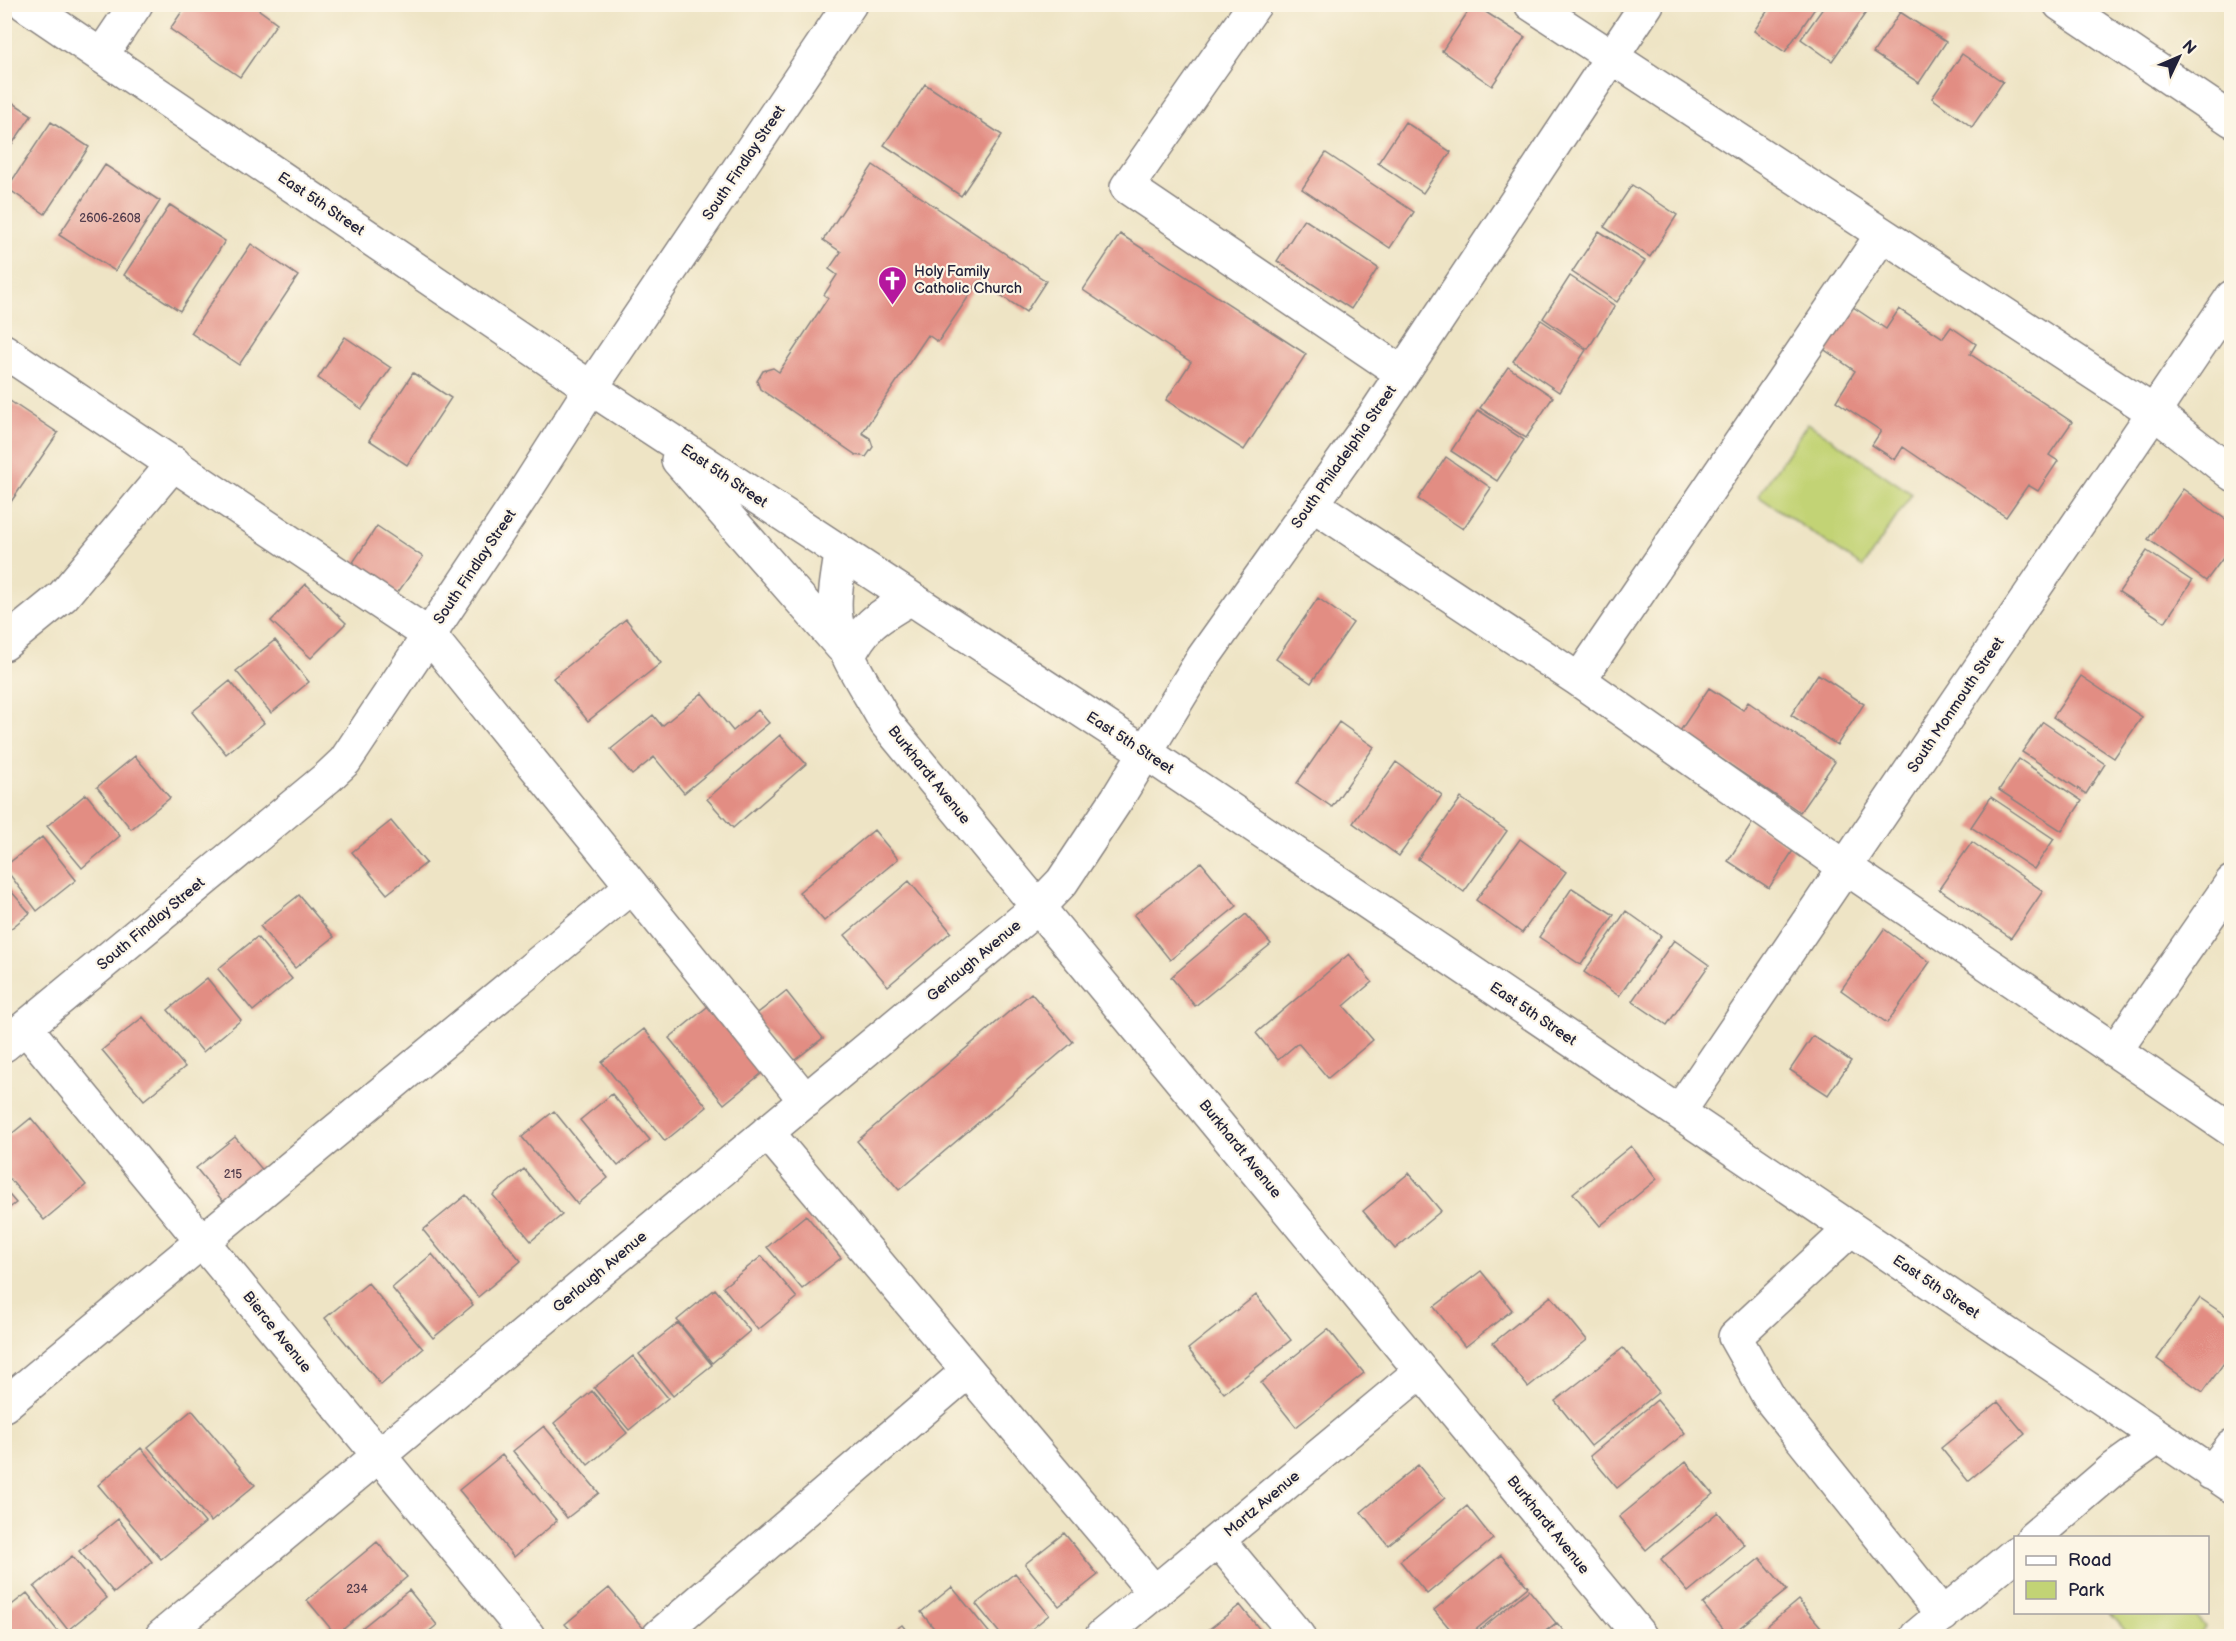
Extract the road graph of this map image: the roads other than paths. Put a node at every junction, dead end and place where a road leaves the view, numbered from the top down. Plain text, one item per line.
1 (26, 4) edge
2 (136, 4) edge
3 (850, 4) edge
4 (1255, 4) edge
5 (1531, 4) edge
6 (1647, 4) edge
7 (2060, 4) edge
8 (101, 56) junction
9 (1610, 57) junction
10 (2232, 120) edge
11 (1882, 235) junction
12 (2232, 297) edge
13 (4, 351) edge
14 (1402, 373) junction
15 (591, 388) junction
16 (2155, 413) junction
17 (649, 427) junction
18 (174, 463) junction
19 (2232, 474) edge
20 (1312, 504) junction
21 (841, 554) junction
22 (909, 598) junction
23 (429, 635) junction
24 (4, 644) edge
25 (849, 656) junction
26 (1579, 680) junction
27 (1144, 752) junction
28 (1845, 867) junction
29 (2232, 882) edge
30 (632, 885) junction
31 (1038, 907) junction
32 (15, 1037) edge
33 (2115, 1051) junction
34 (806, 1101) junction
35 (1679, 1112) junction
36 (2232, 1130) edge
37 (767, 1132) junction
38 (1851, 1229) junction
39 (202, 1241) junction
40 (968, 1371) junction
41 (1421, 1371) junction
42 (4, 1405) edge
43 (2157, 1438) junction
44 (2232, 1446) edge
45 (379, 1456) junction
46 (2221, 1479) edge
47 (2035, 1536) edge
48 (1218, 1540) junction
49 (2014, 1555) edge
50 (1155, 1593) junction
51 (1942, 1615) junction
52 (171, 1634) edge
53 (528, 1636) edge
54 (659, 1636) edge
55 (1102, 1636) edge
56 (1298, 1636) edge
57 (1640, 1636) edge
58 (1917, 1636) edge

1 - 8 street, East 5th Street
2 - 8 street
3 - 15 street, South Findlay Street
4 - 14 street
5 - 9 street
6 - 9 street, South Philadelphia Street
7 - 10 street
8 - 15 street, East 5th Street
9 - 11 street
9 - 14 street, South Philadelphia Street
11 - 16 street
11 - 26 street
12 - 16 street, South Monmouth Street
13 - 18 street
14 - 20 street, South Philadelphia Street
15 - 17 street, East 5th Street
15 - 23 street, South Findlay Street
16 - 19 street
16 - 28 street, South Monmouth Street
17 - 21 street, East 5th Street
17 - 25 street, Burkhardt Avenue
18 - 23 street
18 - 24 street
20 - 26 street
20 - 27 street, South Philadelphia Street
21 - 22 street, East 5th Street
21 - 25 street, Burkhardt Avenue
22 - 25 street
22 - 27 street, East 5th Street
23 - 30 street
23 - 32 street, South Findlay Street
25 - 31 street, Burkhardt Avenue
26 - 28 street
27 - 31 street, South Philadelphia Street
27 - 35 street, East 5th Street
28 - 33 street
28 - 35 street, South Monmouth Street
29 - 33 street
30 - 34 street
30 - 39 street
31 - 34 street, Gerlaugh Avenue
31 - 41 street, Burkhardt Avenue
32 - 39 street, Bierce Avenue
33 - 36 street
34 - 37 street, Gerlaugh Avenue
35 - 38 street, East 5th Street
37 - 40 street
37 - 45 street, Gerlaugh Avenue
38 - 43 street, East 5th Street
38 - 51 street
39 - 42 street
39 - 45 street, Bierce Avenue
40 - 50 street
40 - 54 street
41 - 48 street, Martz Avenue
41 - 57 street, Burkhardt Avenue
43 - 46 street, East 5th Street
43 - 47 street
44 - 46 street
45 - 52 street, Gerlaugh Avenue
45 - 53 street, Bierce Avenue
48 - 50 street, Martz Avenue
48 - 56 street
49 - 51 street
50 - 55 street, Martz Avenue
51 - 58 street

